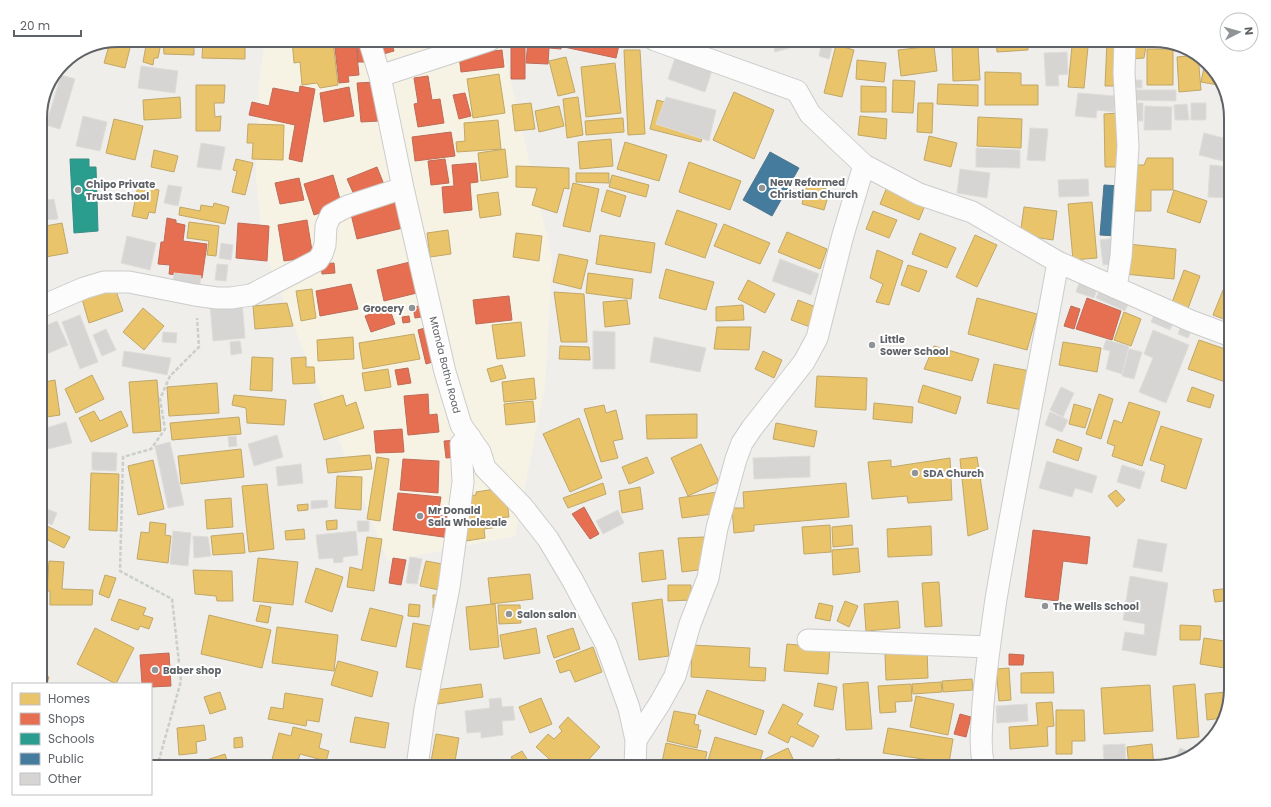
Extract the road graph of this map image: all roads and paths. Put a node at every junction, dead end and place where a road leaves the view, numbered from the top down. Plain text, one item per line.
1 (371, 47) edge
2 (469, 47) edge
3 (674, 47) edge
4 (1125, 47) edge
5 (380, 76) junction
6 (864, 165) junction
7 (403, 188) junction
8 (1058, 262) junction
9 (1116, 288) junction
10 (195, 296) junction
11 (47, 303) edge
12 (1224, 333) edge
13 (470, 437) junction
14 (808, 640) dead end
15 (988, 647) junction
16 (636, 740) junction
17 (159, 760) edge
18 (418, 760) edge
19 (635, 760) edge
20 (982, 760) edge

1 - 5 street, Mtanda Bathu Road
2 - 5 street
3 - 6 street
4 - 9 street
5 - 7 street, Mtanda Bathu Road
6 - 8 street
6 - 16 street
7 - 10 street
7 - 13 street, Mtanda Bathu Road
8 - 9 street
8 - 15 street
9 - 12 street
10 - 11 street
10 - 17 path
13 - 16 street, Mtanda Bathu Road
13 - 18 street
14 - 15 street
15 - 20 street
16 - 19 street, Mtanda Bathu Road

